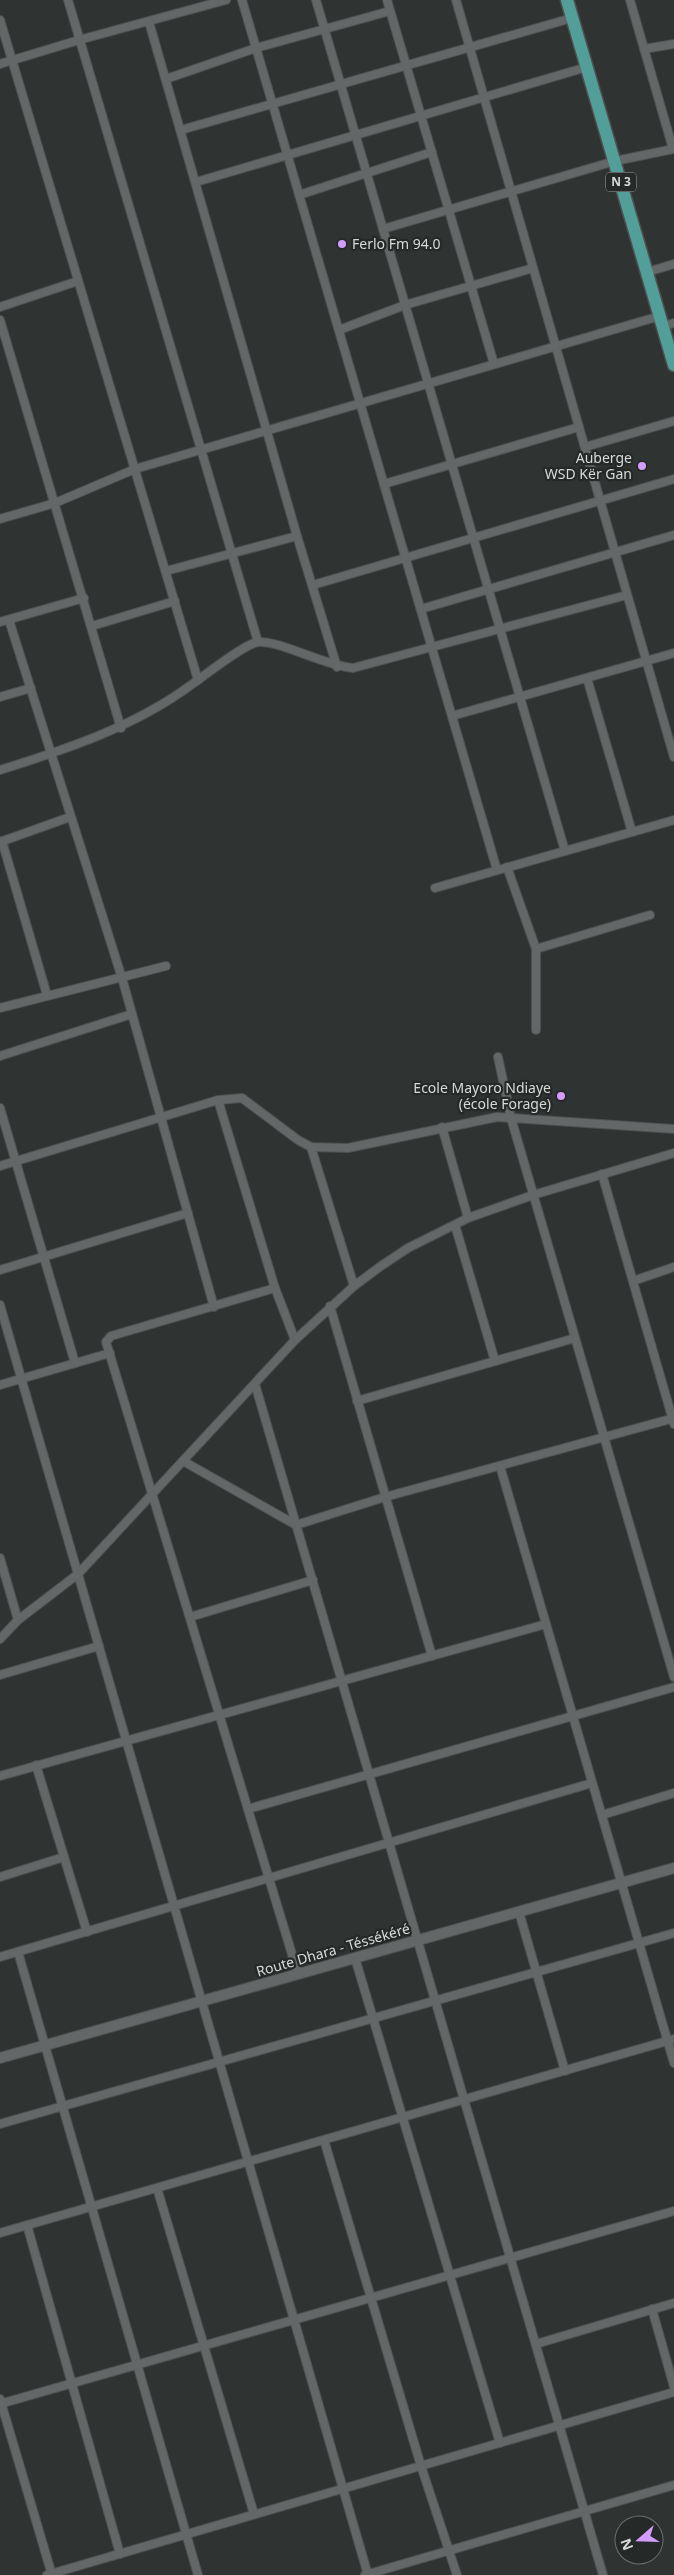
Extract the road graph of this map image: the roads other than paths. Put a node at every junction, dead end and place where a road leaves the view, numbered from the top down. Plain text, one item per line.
1 (68, 0) edge
2 (226, 0) edge
3 (242, 0) edge
4 (316, 0) edge
5 (387, 0) edge
6 (456, 0) edge
7 (567, 0) edge
8 (630, 0) edge
9 (390, 11) junction
10 (572, 18) junction
11 (0, 20) edge
12 (149, 22) junction
13 (324, 28) junction
14 (79, 40) junction
15 (674, 44) edge
16 (256, 48) junction
17 (470, 48) junction
18 (644, 49) junction
19 (12, 61) junction
20 (0, 64) edge
21 (407, 66) junction
22 (587, 67) junction
23 (166, 79) junction
24 (340, 85) junction
25 (484, 97) junction
26 (272, 105) junction
27 (421, 116) junction
28 (181, 130) junction
29 (355, 135) junction
30 (674, 149) edge
31 (432, 152) junction
32 (287, 155) junction
33 (614, 161) junction
34 (366, 172) junction
35 (196, 182) junction
36 (511, 192) junction
37 (299, 195) junction
38 (449, 210) junction
39 (383, 229) junction
40 (674, 264) edge
41 (533, 268) junction
42 (647, 272) junction
43 (78, 281) junction
44 (471, 286) junction
45 (405, 305) junction
46 (0, 307) edge
47 (0, 320) edge
48 (665, 321) edge
49 (339, 330) junction
50 (556, 346) junction
51 (494, 364) junction
52 (674, 365) edge
53 (428, 383) junction
54 (360, 403) junction
55 (674, 421) edge
56 (579, 427) junction
57 (268, 430) junction
58 (585, 447) junction
59 (200, 450) junction
60 (452, 464) junction
61 (135, 469) junction
62 (674, 479) edge
63 (384, 484) junction
64 (600, 501) junction
65 (55, 503) junction
66 (0, 519) edge
67 (674, 535) edge
68 (297, 536) junction
69 (474, 538) junction
70 (230, 552) junction
71 (615, 552) junction
72 (406, 558) junction
73 (166, 571) junction
74 (313, 585) junction
75 (488, 590) junction
76 (628, 595) junction
77 (84, 598) junction
78 (175, 601) junction
79 (421, 609) junction
80 (10, 620) junction
81 (0, 622) edge
82 (92, 626) junction
83 (500, 630) junction
84 (258, 642) junction
85 (432, 648) junction
86 (674, 653) edge
87 (646, 661) junction
88 (337, 667) junction
89 (587, 678) junction
90 (198, 680) junction
91 (31, 688) junction
92 (0, 697) edge
93 (520, 697) junction
94 (452, 716) junction
95 (121, 728) junction
96 (52, 753) junction
97 (674, 757) edge
98 (0, 770) edge
99 (70, 817) junction
100 (674, 820) edge
101 (632, 832) junction
102 (1, 841) edge
103 (565, 851) junction
104 (507, 868) junction
105 (497, 870) junction
106 (435, 888) dead end
107 (650, 915) dead end
108 (536, 949) junction
109 (166, 966) dead end
110 (122, 978) junction
111 (47, 995) junction
112 (0, 1008) edge
113 (132, 1014) junction
114 (536, 1030) dead end
115 (0, 1056) edge
116 (498, 1057) dead end
117 (218, 1100) junction
118 (0, 1108) edge
119 (161, 1117) junction
120 (511, 1118) junction
121 (442, 1127) junction
122 (674, 1129) edge
123 (311, 1147) junction
124 (674, 1153) edge
125 (16, 1161) junction
126 (0, 1166) edge
127 (602, 1174) junction
128 (533, 1195) junction
129 (188, 1213) junction
130 (468, 1218) junction
131 (455, 1225) junction
132 (43, 1257) junction
133 (674, 1267) edge
134 (0, 1270) edge
135 (633, 1281) junction
136 (354, 1286) junction
137 (274, 1288) junction
138 (0, 1305) edge
139 (330, 1306) junction
140 (214, 1307) junction
141 (575, 1338) junction
142 (295, 1340) junction
143 (110, 1353) junction
144 (495, 1361) junction
145 (75, 1363) junction
146 (21, 1378) junction
147 (255, 1384) junction
148 (0, 1385) edge
149 (357, 1401) junction
150 (674, 1420) edge
151 (604, 1437) junction
152 (184, 1461) junction
153 (500, 1466) junction
154 (152, 1494) junction
155 (386, 1497) junction
156 (296, 1525) junction
157 (0, 1558) edge
158 (2, 1569) edge
159 (78, 1574) junction
160 (312, 1580) junction
161 (190, 1617) junction
162 (18, 1620) junction
163 (546, 1624) junction
164 (0, 1639) edge
165 (99, 1646) junction
166 (432, 1656) junction
167 (0, 1675) edge
168 (674, 1676) edge
169 (343, 1680) junction
170 (674, 1687) edge
171 (219, 1714) junction
172 (573, 1716) junction
173 (126, 1740) junction
174 (36, 1765) junction
175 (370, 1774) junction
176 (0, 1776) edge
177 (592, 1783) junction
178 (674, 1793) edge
179 (248, 1809) junction
180 (602, 1815) junction
181 (391, 1842) junction
182 (64, 1858) junction
183 (674, 1868) edge
184 (0, 1877) edge
185 (269, 1878) junction
186 (621, 1883) junction
187 (174, 1906) junction
188 (518, 1912) junction
189 (87, 1932) junction
190 (674, 1933) edge
191 (418, 1940) junction
192 (639, 1944) junction
193 (18, 1952) junction
194 (0, 1957) edge
195 (355, 1958) junction
196 (536, 1973) junction
197 (298, 1974) junction
198 (202, 2001) junction
199 (436, 2001) junction
200 (373, 2019) junction
201 (671, 2040) edge
202 (45, 2046) junction
203 (0, 2058) edge
204 (220, 2062) junction
205 (674, 2062) edge
206 (565, 2071) junction
207 (464, 2100) junction
208 (62, 2107) junction
209 (403, 2117) junction
210 (0, 2124) edge
211 (324, 2140) junction
212 (248, 2162) junction
213 (157, 2188) junction
214 (92, 2207) junction
215 (674, 2211) edge
216 (27, 2225) junction
217 (0, 2233) edge
218 (510, 2258) junction
219 (450, 2275) junction
220 (371, 2298) junction
221 (674, 2303) edge
222 (652, 2309) junction
223 (294, 2320) junction
224 (536, 2344) junction
225 (204, 2346) junction
226 (138, 2365) junction
227 (72, 2384) junction
228 (674, 2387) edge
229 (674, 2392) edge
230 (0, 2402) edge
231 (560, 2426) junction
232 (500, 2443) junction
233 (421, 2466) junction
234 (674, 2485) edge
235 (344, 2489) junction
236 (585, 2511) junction
237 (254, 2514) junction
238 (187, 2534) junction
239 (450, 2550) junction
240 (120, 2554) junction
241 (50, 2575) edge
242 (198, 2575) edge
243 (367, 2575) edge
244 (457, 2575) edge
245 (603, 2575) edge

1 - 14 street
2 - 12 street
3 - 16 street
4 - 13 street
5 - 9 street
6 - 17 street
7 - 10 main road, N 3
8 - 18 street
9 - 13 street
9 - 21 street
10 - 17 street
10 - 22 main road, N 3
11 - 19 street
12 - 14 street
12 - 23 street
13 - 16 street
13 - 24 street
14 - 19 street
14 - 59 street
15 - 18 street
16 - 23 street
16 - 26 street
17 - 21 street
17 - 25 street
18 - 30 street
19 - 20 street
19 - 43 street
21 - 24 street
21 - 27 street
22 - 25 street
22 - 33 main road, N 3
23 - 28 street
24 - 26 street
24 - 29 street
25 - 27 street
25 - 36 street
26 - 28 street
26 - 32 street
27 - 29 street
27 - 31 street
28 - 35 street
29 - 32 street
29 - 34 street
30 - 33 street
31 - 34 street
31 - 38 street
32 - 35 street
32 - 37 street
33 - 36 street
33 - 42 main road, N 3
34 - 37 street
34 - 39 street
35 - 57 street
36 - 38 street
36 - 41 street
37 - 49 street
38 - 39 street
38 - 44 street
39 - 45 street
40 - 42 street
41 - 44 street
41 - 50 street
42 - 48 main road, N 3
43 - 46 street
43 - 61 street
44 - 45 street
44 - 51 street
45 - 49 street
45 - 53 street
47 - 65 street
48 - 50 street
48 - 52 main road, N 3
49 - 54 street
50 - 51 street
50 - 56 street
51 - 53 street
53 - 54 street
53 - 60 street
54 - 57 street
54 - 63 street
55 - 58 street
56 - 58 street
56 - 60 street
57 - 59 street
57 - 68 street
58 - 64 street
59 - 61 street
59 - 70 street
60 - 63 street
60 - 69 street
61 - 65 street
61 - 73 street
62 - 64 street
63 - 72 street
64 - 69 street
64 - 71 street
65 - 66 street
65 - 77 street
67 - 71 street
68 - 70 street
68 - 74 street
69 - 72 street
69 - 75 street
70 - 73 street
70 - 84 street
71 - 75 street
71 - 76 street
72 - 74 street
72 - 79 street
73 - 78 street
74 - 88 street
75 - 79 street
75 - 83 street
76 - 83 street
76 - 87 street
77 - 80 street
77 - 82 street
78 - 82 street
78 - 90 street
79 - 85 street
80 - 81 street
80 - 91 street
82 - 95 street
83 - 85 street
83 - 93 street
84 - 88 street
84 - 90 street
85 - 88 street
85 - 94 street
86 - 87 street
87 - 89 street
87 - 97 street
89 - 93 street
89 - 101 street
90 - 95 street
91 - 92 street
91 - 96 street
93 - 94 street
93 - 103 street
94 - 105 street
95 - 96 street
96 - 98 street
96 - 99 street
99 - 102 street
99 - 110 street
100 - 101 street
101 - 103 street
102 - 111 street
103 - 104 street
104 - 105 street
104 - 108 street
105 - 106 street
107 - 108 street
108 - 114 street
109 - 110 street
110 - 111 street
110 - 113 street
111 - 112 street
113 - 115 street
113 - 119 street
116 - 120 street
117 - 119 street
117 - 123 street
117 - 137 street
118 - 125 street
119 - 125 street
119 - 129 street
120 - 121 street
120 - 122 street
120 - 128 street
121 - 123 street
121 - 130 street
123 - 136 street
124 - 127 street
125 - 126 street
125 - 132 street
127 - 128 street
127 - 135 street
128 - 130 street
128 - 141 street
129 - 132 street
129 - 140 street
130 - 131 street
131 - 136 street
131 - 144 street
132 - 134 street
132 - 145 street
133 - 135 street
135 - 150 street
136 - 139 street
137 - 140 street
137 - 142 street
138 - 146 street
139 - 142 street
139 - 149 street
140 - 143 street
141 - 144 street
141 - 151 street
142 - 147 street
143 - 145 street
143 - 154 street
144 - 149 street
145 - 146 street
146 - 148 street
146 - 159 street
147 - 152 street
147 - 156 street
149 - 155 street
150 - 151 street
151 - 153 street
151 - 168 street
152 - 154 street
152 - 156 street
153 - 155 street
153 - 163 street
154 - 159 street
154 - 161 street
155 - 156 street
155 - 166 street
156 - 160 street
157 - 158 street
158 - 162 street
159 - 162 street
159 - 165 street
160 - 161 street
160 - 169 street
161 - 171 street
162 - 164 street
163 - 166 street
163 - 172 street
165 - 167 street
165 - 173 street
166 - 169 street
169 - 171 street
169 - 175 street
170 - 172 street
171 - 173 street
171 - 179 street
172 - 175 street
172 - 177 street
173 - 174 street
173 - 187 street
174 - 176 street
174 - 182 street
175 - 179 street
175 - 181 street
177 - 180 street
177 - 181 street
178 - 180 street
179 - 185 street
180 - 186 street
181 - 185 street
181 - 191 street
182 - 184 street
182 - 189 street
183 - 186 street, Route Dhara - Téssékéré
185 - 187 street
185 - 197 street
186 - 188 street, Route Dhara - Téssékéré
186 - 192 street
187 - 189 street
187 - 198 street
188 - 191 street, Route Dhara - Téssékéré
188 - 196 street
189 - 193 street
190 - 192 street
191 - 195 street, Route Dhara - Téssékéré
191 - 199 street
192 - 196 street
192 - 201 street
193 - 194 street
193 - 202 street
195 - 197 street, Route Dhara - Téssékéré
195 - 200 street
196 - 199 street
196 - 206 street
197 - 198 street, Route Dhara - Téssékéré
198 - 202 street, Route Dhara - Téssékéré
198 - 204 street
199 - 200 street
199 - 207 street
200 - 204 street
200 - 209 street
201 - 205 street
201 - 206 street
202 - 203 street, Route Dhara - Téssékéré
202 - 208 street
204 - 208 street
204 - 212 street
206 - 207 street
207 - 209 street
207 - 218 street
208 - 210 street
208 - 214 street
209 - 211 street
209 - 219 street
211 - 212 street
211 - 220 street
212 - 213 street
212 - 223 street
213 - 214 street
213 - 225 street
214 - 216 street
214 - 226 street
215 - 218 street
216 - 217 street
216 - 227 street
218 - 219 street
218 - 224 street
219 - 220 street
219 - 232 street
220 - 223 street
220 - 233 street
221 - 222 street
222 - 224 street
222 - 228 street
223 - 225 street
223 - 235 street
224 - 231 street
225 - 226 street
225 - 237 street
226 - 227 street
226 - 238 street
227 - 230 street
227 - 240 street
229 - 231 street
230 - 241 street
231 - 232 street
231 - 236 street
232 - 233 street
233 - 235 street
233 - 239 street
234 - 236 street
235 - 237 street
235 - 243 street
236 - 239 street
236 - 245 street
237 - 238 street
238 - 240 street
238 - 242 street
239 - 243 street
239 - 244 street
240 - 241 street

